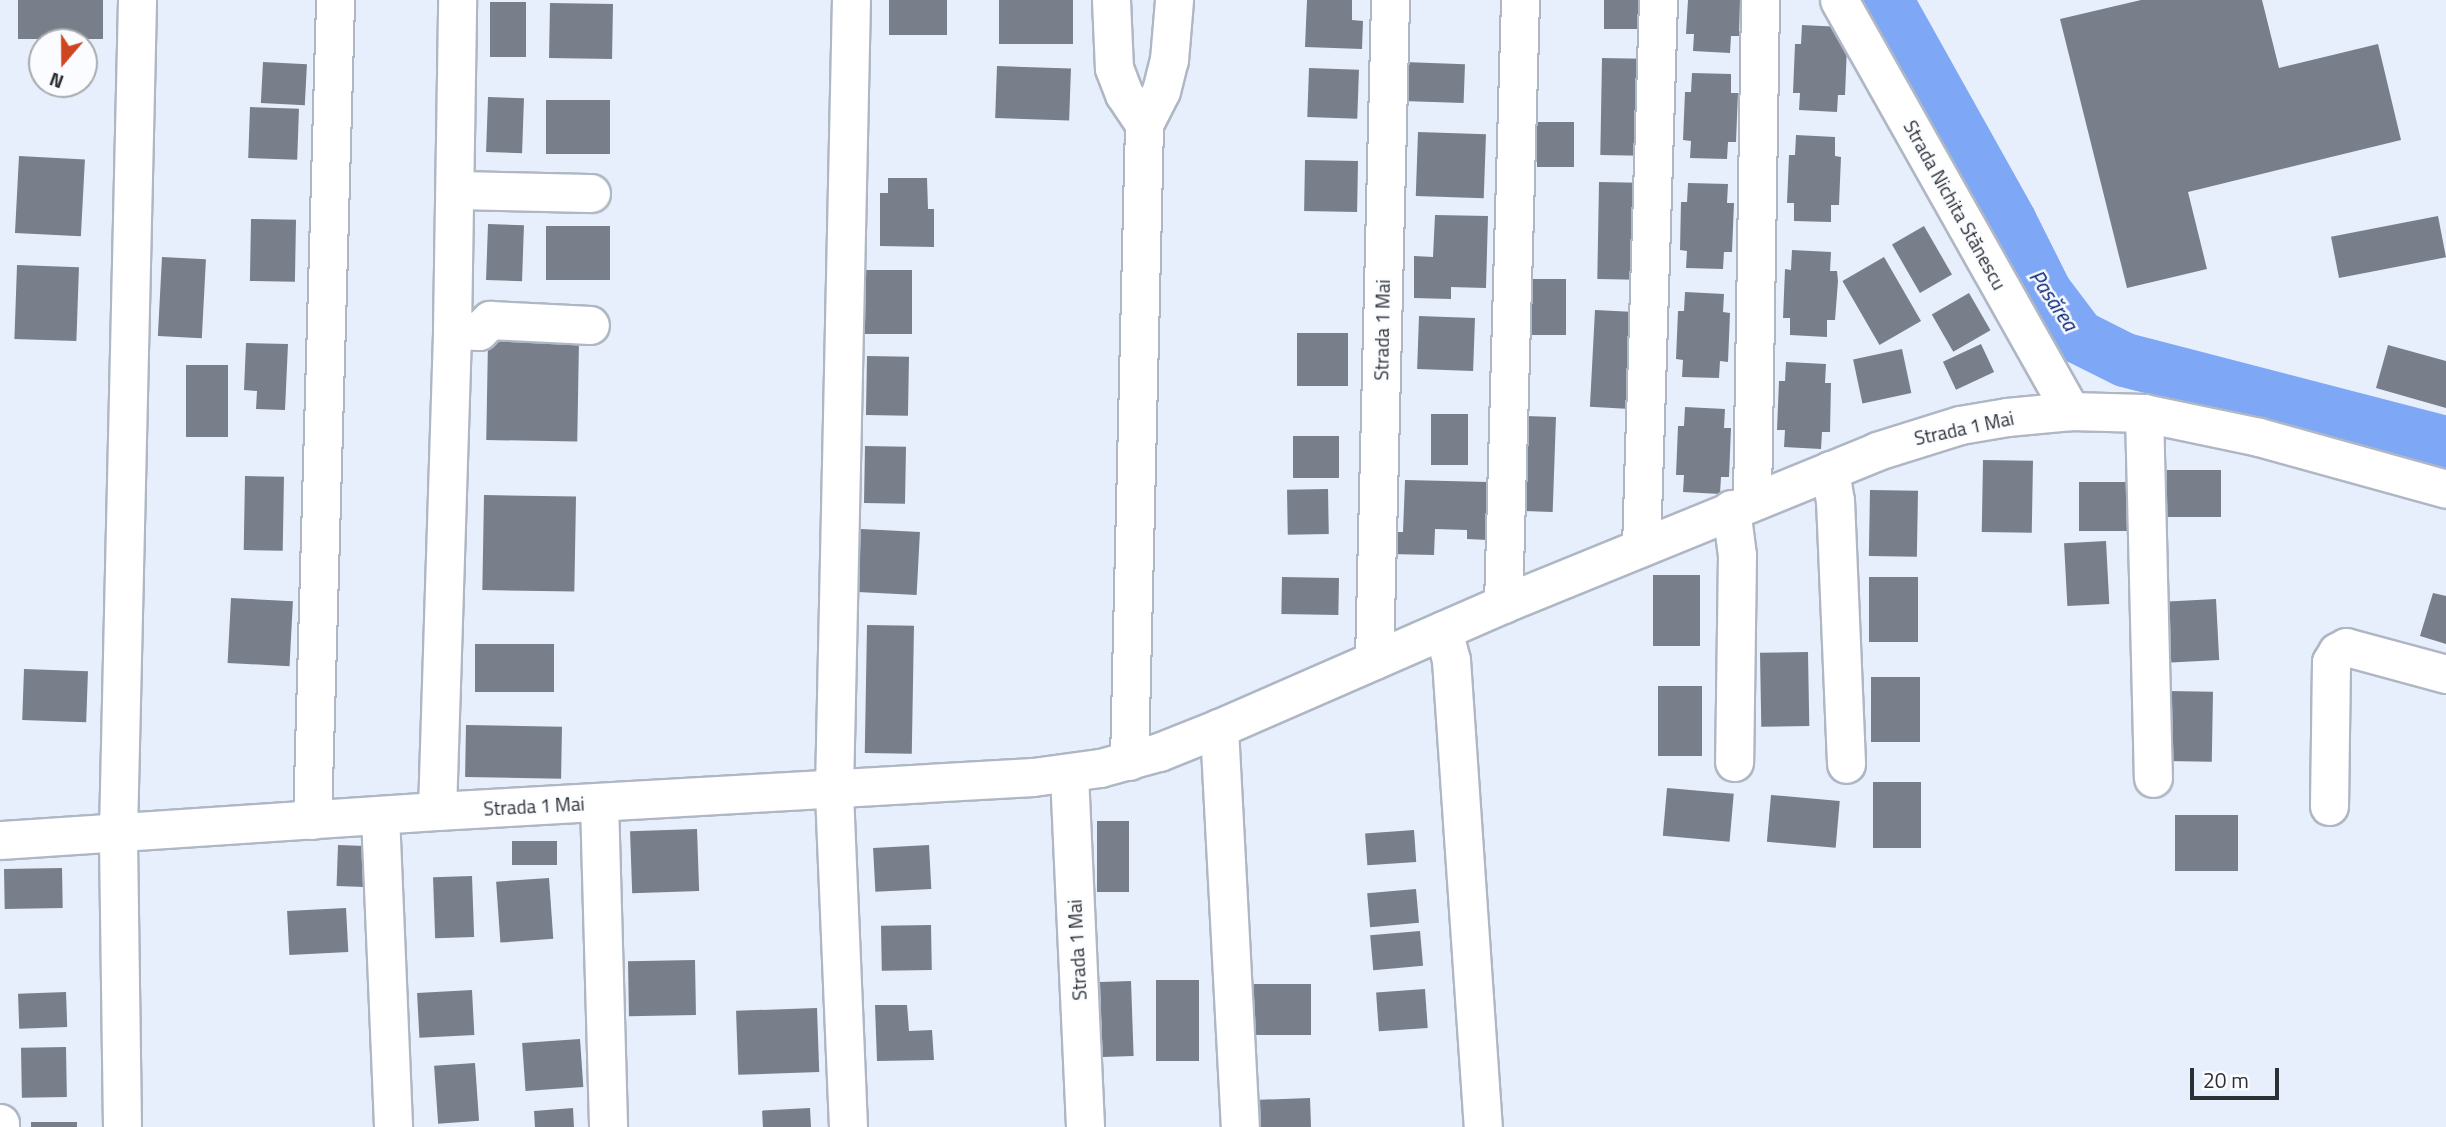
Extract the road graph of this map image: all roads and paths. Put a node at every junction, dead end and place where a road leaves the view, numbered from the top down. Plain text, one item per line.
1 (137, 0) edge
2 (335, 0) edge
3 (457, 0) edge
4 (851, 0) edge
5 (1111, 0) edge
6 (1174, 0) edge
7 (1390, 0) edge
8 (1520, 0) edge
9 (1658, 0) edge
10 (1760, 0) edge
11 (1839, 0) edge
12 (1143, 124) junction
13 (455, 190) junction
14 (591, 193) dead end
15 (590, 325) dead end
16 (452, 330) junction
17 (2071, 411) junction
18 (2144, 413) junction
19 (1830, 470) junction
20 (2446, 489) edge
21 (1742, 505) junction
22 (1641, 547) junction
23 (1503, 604) junction
24 (1443, 630) junction
25 (1374, 660) junction
26 (2446, 674) edge
27 (1219, 728) junction
28 (1129, 761) junction
29 (1734, 762) dead end
30 (1846, 764) dead end
31 (1069, 774) junction
32 (2153, 778) dead end
33 (834, 790) junction
34 (599, 802) junction
35 (2329, 806) dead end
36 (437, 811) junction
37 (380, 815) junction
38 (312, 820) junction
39 (118, 832) junction
40 (0, 840) edge
41 (122, 1127) edge
42 (393, 1127) edge
43 (608, 1127) edge
44 (848, 1127) edge
45 (1085, 1127) edge
46 (1240, 1127) edge
47 (1483, 1127) edge

1 - 39 street
2 - 38 street
3 - 13 street
4 - 33 street
5 - 12 street
6 - 12 street
7 - 25 street, Strada 1 Mai
8 - 23 street
9 - 22 street
10 - 21 street
11 - 17 street, Strada Nichita Stănescu
12 - 28 street
13 - 14 street
13 - 16 street
15 - 16 street
16 - 36 street
17 - 18 street, Strada 1 Mai
17 - 19 street, Strada 1 Mai
18 - 20 street, Strada 1 Mai
18 - 32 street
19 - 21 street, Strada 1 Mai
19 - 30 street
21 - 22 street, Strada 1 Mai
21 - 29 street
22 - 23 street, Strada 1 Mai
23 - 24 street, Strada 1 Mai
24 - 25 street, Strada 1 Mai
24 - 47 street
25 - 27 street, Strada 1 Mai
26 - 35 street
27 - 28 street, Strada 1 Mai
27 - 46 street
28 - 31 street, Strada 1 Mai
31 - 33 street, Strada 1 Mai
31 - 45 street, Strada 1 Mai
33 - 34 street, Strada 1 Mai
33 - 44 street
34 - 36 street, Strada 1 Mai
34 - 43 street
36 - 37 street, Strada 1 Mai
37 - 38 street, Strada 1 Mai
37 - 42 street
38 - 39 street, Strada 1 Mai
39 - 40 street, Strada 1 Mai
39 - 41 street

